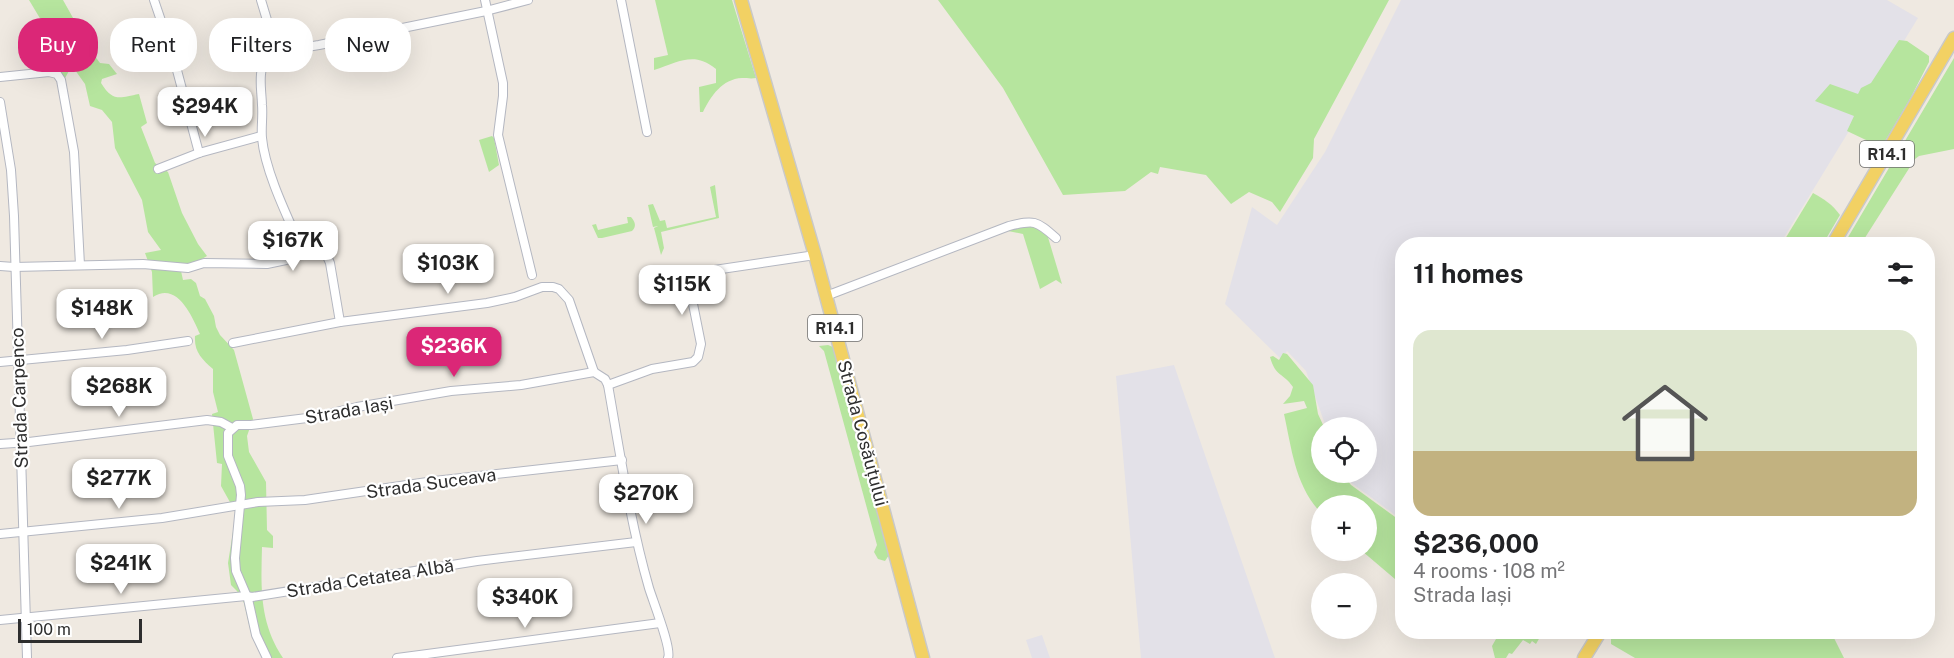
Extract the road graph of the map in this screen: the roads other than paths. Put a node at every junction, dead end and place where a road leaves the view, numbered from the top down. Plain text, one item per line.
1 (154, 0) edge
2 (261, 0) edge
3 (485, 0) edge
4 (528, 0) edge
5 (621, 0) edge
6 (741, 0) edge
7 (486, 11) junction
8 (266, 18) edge
9 (1954, 38) edge
10 (313, 46) edge
11 (261, 72) edge
12 (0, 77) edge
13 (0, 102) edge
14 (647, 132) dead end
15 (261, 136) junction
16 (199, 153) junction
17 (158, 169) dead end
18 (1837, 237) edge
19 (1056, 238) dead end
20 (303, 252) junction
21 (815, 255) junction
22 (80, 265) junction
23 (0, 266) edge
24 (14, 267) junction
25 (667, 272) dead end
26 (687, 274) junction
27 (532, 275) dead end
28 (826, 296) junction
29 (340, 322) junction
30 (188, 341) dead end
31 (233, 343) dead end
32 (18, 361) junction
33 (0, 362) edge
34 (594, 372) junction
35 (608, 385) junction
36 (230, 430) junction
37 (21, 441) junction
38 (0, 444) edge
39 (622, 460) junction
40 (241, 505) junction
41 (23, 533) junction
42 (0, 534) edge
43 (636, 542) junction
44 (246, 596) junction
45 (27, 616) junction
46 (0, 620) edge
47 (660, 623) junction
48 (1596, 639) edge
49 (27, 658) edge
50 (267, 658) edge
51 (397, 658) edge
52 (668, 658) edge
53 (923, 658) edge
54 (1584, 658) edge

1 - 16 street
2 - 8 street
3 - 7 street
4 - 7 street
5 - 14 street
6 - 21 main road, Strada Cosăuțului / R14.1
7 - 10 street
7 - 27 street
9 - 18 main road, R14.1
11 - 15 street
12 - 22 street
13 - 24 street, Strada Carpenco
15 - 16 street
15 - 20 street
16 - 17 street
19 - 28 street
20 - 22 street
20 - 29 street
21 - 26 street
21 - 28 main road, Strada Cosăuțului / R14.1
22 - 24 street
23 - 24 street
24 - 32 street, Strada Carpenco
25 - 26 street
26 - 35 street
28 - 53 main road, Strada Cosăuțului / R14.1
29 - 31 street
29 - 34 street
30 - 32 street
32 - 33 street
32 - 37 street, Strada Carpenco
34 - 35 street
34 - 36 street, Strada Iași
35 - 39 street
36 - 37 street
36 - 40 street
37 - 38 street
37 - 41 street, Strada Carpenco
39 - 40 street, Strada Suceava
39 - 43 street
40 - 41 street, Strada Suceava
40 - 44 street
41 - 42 street, Strada Suceava
41 - 45 street, Strada Carpenco
43 - 44 street, Strada Cetatea Albă
43 - 47 street
44 - 45 street, Strada Cetatea Albă
44 - 50 street
45 - 46 street, Strada Cetatea Albă
45 - 49 street, Strada Carpenco
47 - 51 street
47 - 52 street
48 - 54 main road

